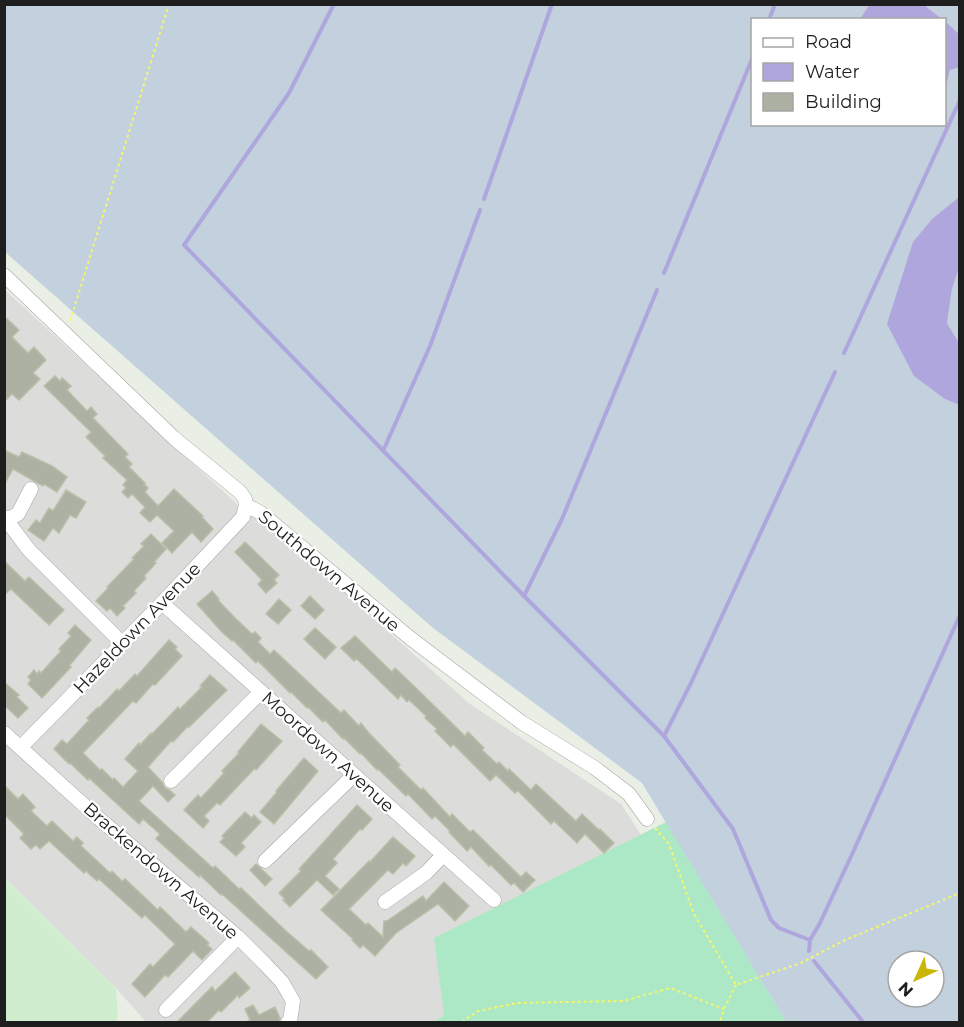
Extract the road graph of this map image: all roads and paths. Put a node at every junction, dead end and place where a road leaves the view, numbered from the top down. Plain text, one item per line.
1 (169, 4) edge
2 (4, 275) edge
3 (62, 330) junction
4 (31, 489) dead end
5 (246, 505) junction
6 (5, 518) edge
7 (162, 603) junction
8 (122, 643) junction
9 (261, 692) junction
10 (4, 733) edge
11 (21, 747) junction
12 (354, 776) junction
13 (171, 781) dead end
14 (647, 819) joint
15 (443, 855) junction
16 (265, 861) dead end
17 (960, 893) edge
18 (494, 900) dead end
19 (385, 902) dead end
20 (238, 938) junction
21 (736, 986) junction
22 (724, 1009) junction
23 (166, 1010) dead end
24 (718, 1022) edge
25 (288, 1023) edge
26 (462, 1023) edge

1 - 3 path
2 - 3 street, Southdown Avenue
3 - 5 street, Southdown Avenue
4 - 6 street
5 - 7 street, Hazeldown Avenue
5 - 14 street, Southdown Avenue
6 - 8 street
7 - 8 street, Hazeldown Avenue
7 - 9 street, Moordown Avenue
8 - 11 street, Hazeldown Avenue
9 - 12 street, Moordown Avenue
9 - 13 street
10 - 11 street, Brackendown Avenue
11 - 20 street, Brackendown Avenue
12 - 15 street, Moordown Avenue
12 - 16 street
14 - 21 path
15 - 18 street, Moordown Avenue
15 - 19 street
17 - 21 path
20 - 23 street
20 - 25 street, Brackendown Avenue
21 - 22 path
22 - 24 path
22 - 26 path

